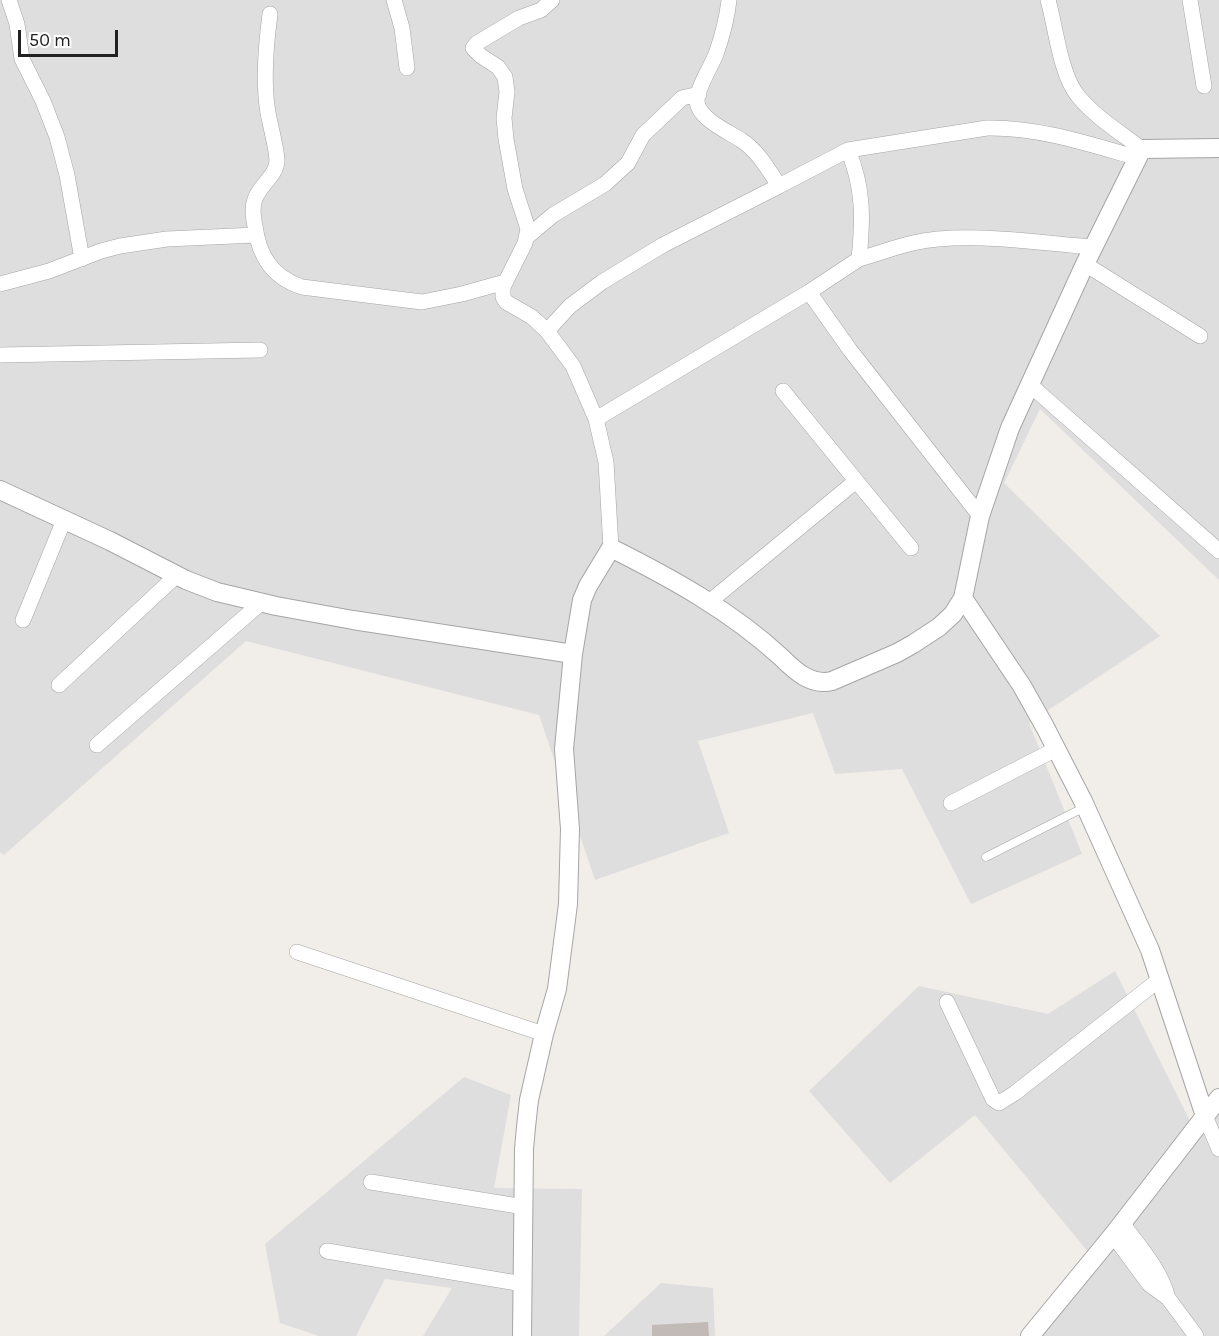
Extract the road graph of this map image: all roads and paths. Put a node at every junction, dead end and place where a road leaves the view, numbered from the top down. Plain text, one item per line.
1 (9, 0) edge
2 (394, 0) edge
3 (552, 0) edge
4 (729, 0) edge
5 (1048, 0) edge
6 (1190, 0) edge
7 (270, 14) dead end
8 (407, 68) dead end
9 (1204, 86) dead end
10 (699, 94) junction
11 (1219, 148) edge
12 (848, 150) junction
13 (1140, 154) junction
14 (779, 186) junction
15 (256, 235) junction
16 (528, 236) junction
17 (1094, 247) junction
18 (82, 259) junction
19 (859, 259) junction
20 (1085, 264) junction
21 (505, 282) junction
22 (0, 284) edge
23 (809, 292) junction
24 (547, 331) junction
25 (1200, 336) dead end
26 (260, 350) dead end
27 (0, 355) edge
28 (1029, 384) junction
29 (783, 391) dead end
30 (596, 419) junction
31 (856, 481) junction
32 (0, 490) edge
33 (980, 516) junction
34 (64, 520) junction
35 (1216, 542) edge
36 (611, 548) junction
37 (911, 548) dead end
38 (177, 575) junction
39 (963, 598) junction
40 (262, 603) junction
41 (708, 603) junction
42 (23, 620) dead end
43 (573, 654) junction
44 (59, 684) dead end
45 (97, 745) dead end
46 (1056, 748) junction
47 (951, 803) dead end
48 (1085, 807) junction
49 (986, 857) dead end
50 (297, 952) dead end
51 (1160, 979) junction
52 (947, 1002) dead end
53 (544, 1034) junction
54 (1219, 1098) edge
55 (1205, 1116) junction
56 (1219, 1149) edge
57 (371, 1182) dead end
58 (524, 1207) junction
59 (1118, 1229) junction
60 (327, 1251) dead end
61 (523, 1284) junction
62 (522, 1336) edge
63 (1030, 1336) edge
64 (1196, 1336) edge

1 - 18 street
2 - 8 street
3 - 16 street
4 - 10 street
5 - 13 street
6 - 9 street
7 - 15 street
10 - 14 street
10 - 16 street
11 - 13 street
12 - 13 street
12 - 14 street
12 - 19 street
13 - 17 street
14 - 24 street
15 - 18 street
15 - 21 street
16 - 21 street
17 - 19 street
17 - 20 street
18 - 22 street
19 - 23 street
20 - 25 street
20 - 28 street
21 - 24 street
23 - 30 street
23 - 33 street
24 - 30 street
26 - 27 street
28 - 33 street
28 - 35 street
29 - 31 street
30 - 36 street
31 - 37 street
31 - 41 street
32 - 34 street
33 - 39 street
34 - 38 street
34 - 42 street
36 - 41 street
36 - 43 street
38 - 40 street
38 - 44 street
39 - 41 street
39 - 46 street
40 - 43 street
40 - 45 street
43 - 53 street
46 - 47 street
46 - 48 street
48 - 49 lane
48 - 51 street
50 - 53 street
51 - 52 street
51 - 55 street
53 - 58 street
54 - 55 street
55 - 56 street
55 - 59 street
57 - 58 street
58 - 61 street
59 - 63 street
59 - 64 street
60 - 61 street
61 - 62 street

